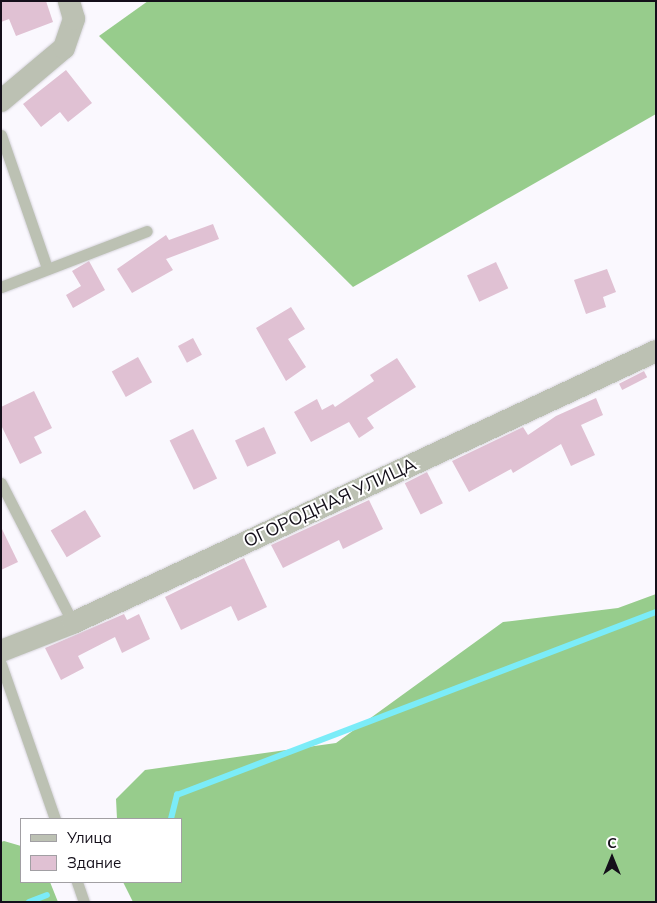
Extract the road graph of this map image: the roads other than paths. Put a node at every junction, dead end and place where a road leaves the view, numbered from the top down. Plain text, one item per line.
1 (69, 1) edge
2 (1, 101) edge
3 (1, 135) edge
4 (147, 231) dead end
5 (47, 268) junction
6 (1, 287) edge
7 (656, 351) edge
8 (1, 483) edge
9 (73, 623) junction
10 (1, 651) edge
11 (1, 664) edge
12 (56, 818) edge
13 (77, 883) edge
14 (84, 902) edge

1 - 2 street
3 - 5 lane
4 - 5 lane
5 - 6 lane
7 - 9 street, ОГОРОДНАЯ УЛИЦА
8 - 9 lane
9 - 10 street, ОГОРОДНАЯ УЛИЦА
11 - 12 lane
13 - 14 lane

